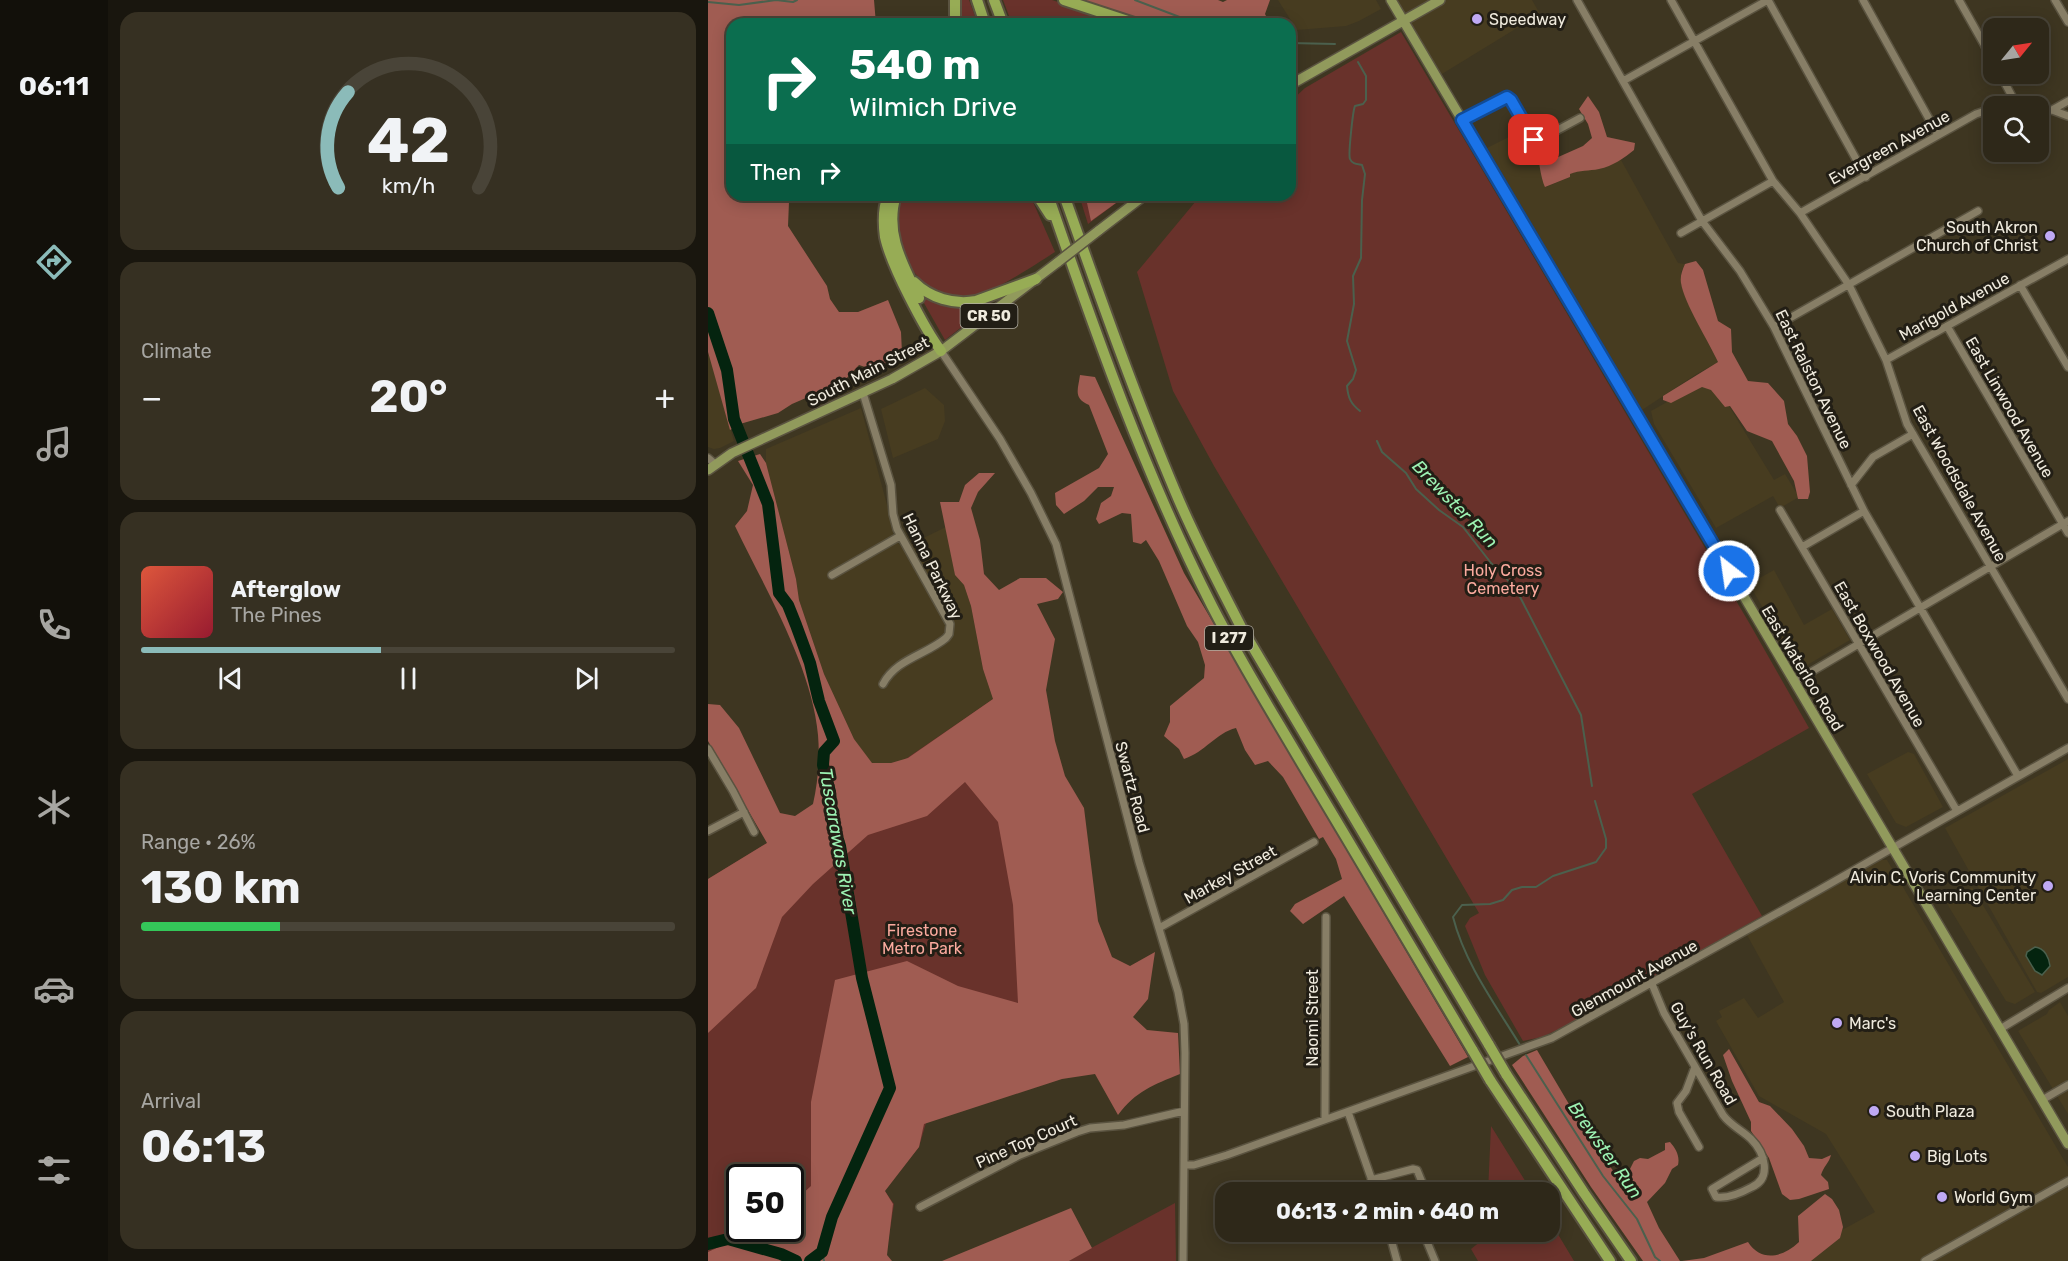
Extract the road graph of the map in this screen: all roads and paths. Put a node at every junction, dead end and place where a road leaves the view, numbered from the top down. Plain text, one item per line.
1 (955, 0) edge
2 (976, 0) edge
3 (994, 0) edge
4 (1064, 0) edge
5 (1391, 0) edge
6 (1440, 0) edge
7 (1577, 0) edge
8 (1671, 0) edge
9 (1768, 0) edge
10 (1863, 0) edge
11 (1959, 0) edge
12 (2055, 0) edge
13 (955, 18) edge
14 (983, 18) edge
15 (1001, 18) edge
16 (1119, 18) edge
17 (1403, 21) junction
18 (2068, 22) edge
19 (1695, 41) junction
20 (1983, 43) edge
21 (1623, 81) junction
22 (1296, 82) edge
23 (2068, 101) edge
24 (2049, 110) edge
25 (2052, 110) junction
26 (1983, 112) edge
27 (2068, 116) edge
28 (1580, 118) dead end
29 (1462, 120) junction
30 (1938, 135) junction
31 (1866, 177) junction
32 (1773, 181) junction
33 (887, 201) edge
34 (895, 201) edge
35 (1041, 201) edge
36 (1050, 201) edge
37 (1067, 201) edge
38 (1137, 201) edge
39 (1978, 211) dead end
40 (1800, 213) junction
41 (1702, 221) junction
42 (1060, 230) junction
43 (1681, 233) dead end
44 (2068, 259) edge
45 (1036, 279) junction
46 (912, 280) junction
47 (1849, 285) junction
48 (2020, 285) junction
49 (1947, 326) junction
50 (1774, 327) junction
51 (942, 351) junction
52 (1886, 360) junction
53 (2068, 367) edge
54 (863, 393) junction
55 (1912, 434) junction
56 (710, 464) edge
57 (1851, 485) junction
58 (1780, 510) dead end
59 (1864, 511) junction
60 (2066, 523) edge
61 (2068, 533) edge
62 (900, 536) junction
63 (1802, 547) junction
64 (1991, 567) junction
65 (832, 575) dead end
66 (1920, 608) junction
67 (1858, 645) junction
68 (1794, 682) junction
69 (883, 684) dead end
70 (2068, 699) edge
71 (2068, 748) edge
72 (708, 749) edge
73 (2018, 777) junction
74 (1957, 811) junction
75 (744, 812) junction
76 (708, 831) edge
77 (754, 832) dead end
78 (1314, 842) dead end
79 (1893, 848) junction
80 (1326, 917) dead end
81 (1159, 928) junction
82 (1652, 984) junction
83 (2068, 988) edge
84 (2000, 1029) junction
85 (1695, 1067) junction
86 (2068, 1085) edge
87 (2042, 1100) junction
88 (1184, 1111) junction
89 (1348, 1112) junction
90 (1325, 1119) junction
91 (2068, 1144) edge
92 (1699, 1147) dead end
93 (1762, 1158) junction
94 (1185, 1165) junction
95 (1371, 1180) joint
96 (2068, 1181) edge
97 (1422, 1182) edge
98 (920, 1207) dead end
99 (1392, 1242) edge
100 (1427, 1242) edge
101 (1183, 1261) edge
102 (1397, 1261) edge
103 (1434, 1261) edge
104 (1610, 1261) edge
105 (1630, 1261) edge
106 (1925, 1261) edge

1 - 13 highway
2 - 14 highway
3 - 15 highway
4 - 16 highway
5 - 17 main road, East Waterloo Road
6 - 17 main road
7 - 21 street, East Ralston Avenue
8 - 19 street, East Woodsdale Avenue
9 - 19 street
9 - 31 street
10 - 30 street
11 - 20 street
12 - 18 street
17 - 22 main road
17 - 29 main road, East Waterloo Road
19 - 21 street
19 - 32 street, East Woodsdale Avenue
21 - 41 street, East Ralston Avenue
23 - 25 street
24 - 25 street
25 - 27 street
26 - 30 street, Evergreen Avenue
28 - 29 street
29 - 68 main road, East Waterloo Road
30 - 31 street, Evergreen Avenue
31 - 40 street, Evergreen Avenue
32 - 40 street, East Woodsdale Avenue
32 - 41 street
33 - 51 highway
34 - 46 highway
35 - 42 highway
36 - 42 highway, I 277
37 - 105 highway, I 277, bridge
38 - 45 main road, South Main Street / CR 50, bridge
39 - 47 street
40 - 47 street, East Woodsdale Avenue
41 - 43 street
41 - 50 street, East Ralston Avenue
42 - 104 highway, I 277, bridge
44 - 48 street, Marigold Avenue
45 - 46 highway
45 - 51 main road, South Main Street / CR 50
46 - 51 highway
47 - 50 street
47 - 52 street, East Woodsdale Avenue
48 - 49 street, Marigold Avenue
48 - 53 street
49 - 52 street, Marigold Avenue
49 - 60 street, East Linwood Avenue
50 - 57 street, East Ralston Avenue
51 - 54 main road, South Main Street
51 - 81 street, Swartz Road
52 - 55 street, East Woodsdale Avenue
54 - 56 main road, South Main Street
54 - 62 street, Hanna Parkway
55 - 57 street
55 - 64 street, East Woodsdale Avenue
57 - 59 street, East Ralston Avenue
58 - 63 street, East Boxwood Avenue
59 - 63 street
59 - 66 street, East Ralston Avenue
60 - 61 street, East Linwood Avenue
60 - 64 street
62 - 65 street
62 - 69 street, Hanna Parkway
63 - 67 street, East Boxwood Avenue
64 - 66 street
64 - 70 street, East Woodsdale Avenue
66 - 67 street
66 - 73 street, East Ralston Avenue
67 - 68 street
67 - 74 street, East Boxwood Avenue
68 - 79 main road, East Waterloo Road
71 - 73 street, Glenmount Avenue
72 - 75 street
73 - 74 street, Glenmount Avenue
74 - 79 street, Glenmount Avenue
75 - 76 street
75 - 77 street
78 - 81 street, Markey Street
79 - 82 street, Glenmount Avenue
79 - 84 main road, East Waterloo Road
80 - 90 street, Naomi Street
81 - 88 street, Swartz Road
82 - 85 street, Guy's Run Road
82 - 89 street, Glenmount Avenue
83 - 84 street
84 - 87 main road, East Waterloo Road
85 - 92 street
85 - 93 street, Guy's Run Road
86 - 87 street
87 - 91 main road, East Waterloo Road
88 - 94 street, Swartz Road
88 - 98 street, Pine Top Court
89 - 90 street, Glenmount Avenue
89 - 95 street
90 - 94 street, Glenmount Avenue
93 - 93 street
94 - 101 street, Swartz Road
95 - 97 street
96 - 106 street
99 - 102 street
100 - 103 street

